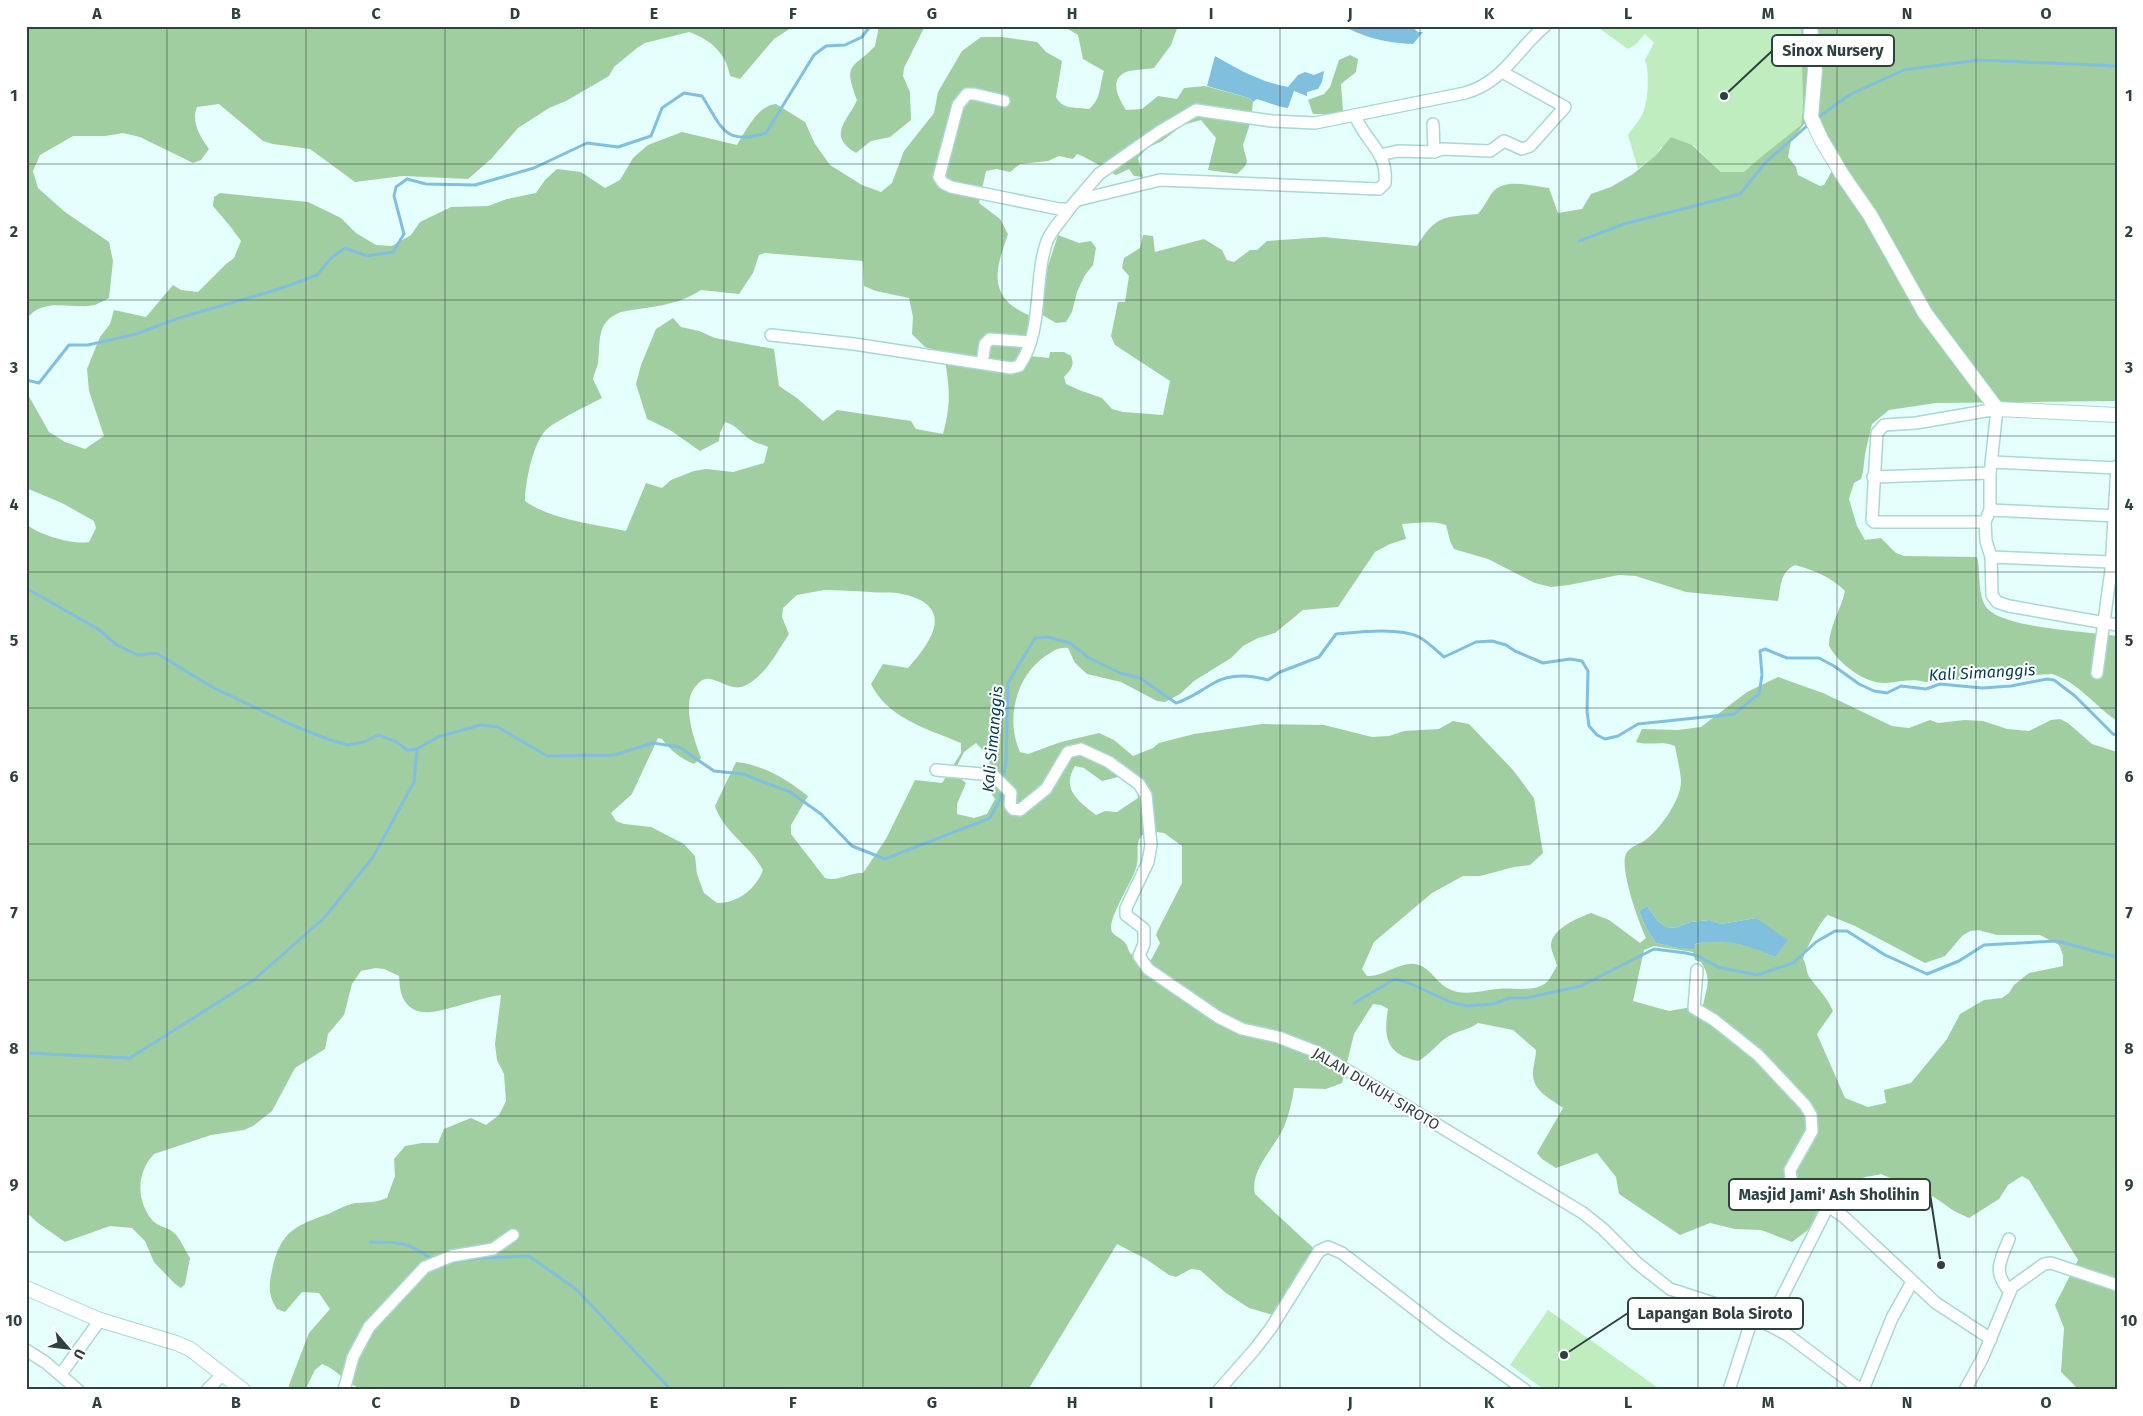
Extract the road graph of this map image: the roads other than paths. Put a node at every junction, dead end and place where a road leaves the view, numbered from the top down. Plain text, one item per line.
1 (1545, 26) edge
2 (1810, 26) edge
3 (1502, 72) junction
4 (1004, 102) dead end
5 (1356, 115) junction
6 (1433, 124) dead end
7 (1434, 152) junction
8 (1380, 155) junction
9 (1078, 200) junction
10 (1069, 209) junction
11 (770, 335) dead end
12 (1030, 342) junction
13 (982, 363) junction
14 (1997, 408) junction
15 (2117, 415) edge
16 (1991, 467) junction
17 (2117, 467) edge
18 (1874, 477) junction
19 (1990, 510) junction
20 (2115, 516) edge
21 (1985, 522) junction
22 (1991, 557) junction
23 (2114, 564) edge
24 (2104, 622) junction
25 (2117, 625) edge
26 (2097, 673) dead end
27 (936, 770) dead end
28 (1697, 970) dead end
29 (1828, 1206) junction
30 (513, 1235) dead end
31 (2008, 1239) dead end
32 (1912, 1282) junction
33 (2117, 1285) edge
34 (26, 1288) edge
35 (2010, 1292) junction
36 (1753, 1316) junction
37 (100, 1320) junction
38 (1768, 1325) junction
39 (1991, 1339) junction
40 (26, 1350) edge
41 (61, 1374) junction
42 (223, 1374) junction
43 (78, 1390) edge
44 (207, 1390) edge
45 (243, 1390) edge
46 (344, 1390) edge
47 (1219, 1390) edge
48 (1525, 1390) edge
49 (1729, 1390) edge
50 (1862, 1390) edge
51 (1965, 1390) edge

1 - 3 street
2 - 14 street
3 - 5 street
3 - 7 street
4 - 10 street
5 - 8 street
5 - 9 street
6 - 7 street
7 - 8 street
8 - 9 street
9 - 10 street
10 - 12 street
11 - 13 street
12 - 13 street
12 - 13 street
14 - 15 street
14 - 16 street
14 - 18 street
16 - 17 street
16 - 18 street
16 - 19 street
17 - 20 street
18 - 21 street
19 - 20 street
19 - 21 street
20 - 23 street
21 - 22 street
22 - 23 street
22 - 24 street
23 - 24 street
24 - 25 street
24 - 26 street
27 - 36 street, JALAN DUKUH SIROTO
28 - 29 street
29 - 32 street
29 - 38 street
30 - 46 street
31 - 35 street
32 - 39 street
32 - 50 street, JALAN DUKUH SIROTO
33 - 35 street
34 - 37 street
35 - 39 street
36 - 38 street, JALAN DUKUH SIROTO
36 - 49 street
37 - 41 street
37 - 42 street
38 - 50 street, JALAN DUKUH SIROTO
39 - 51 street
40 - 41 street
41 - 43 street
42 - 44 street
42 - 45 street
47 - 48 street

